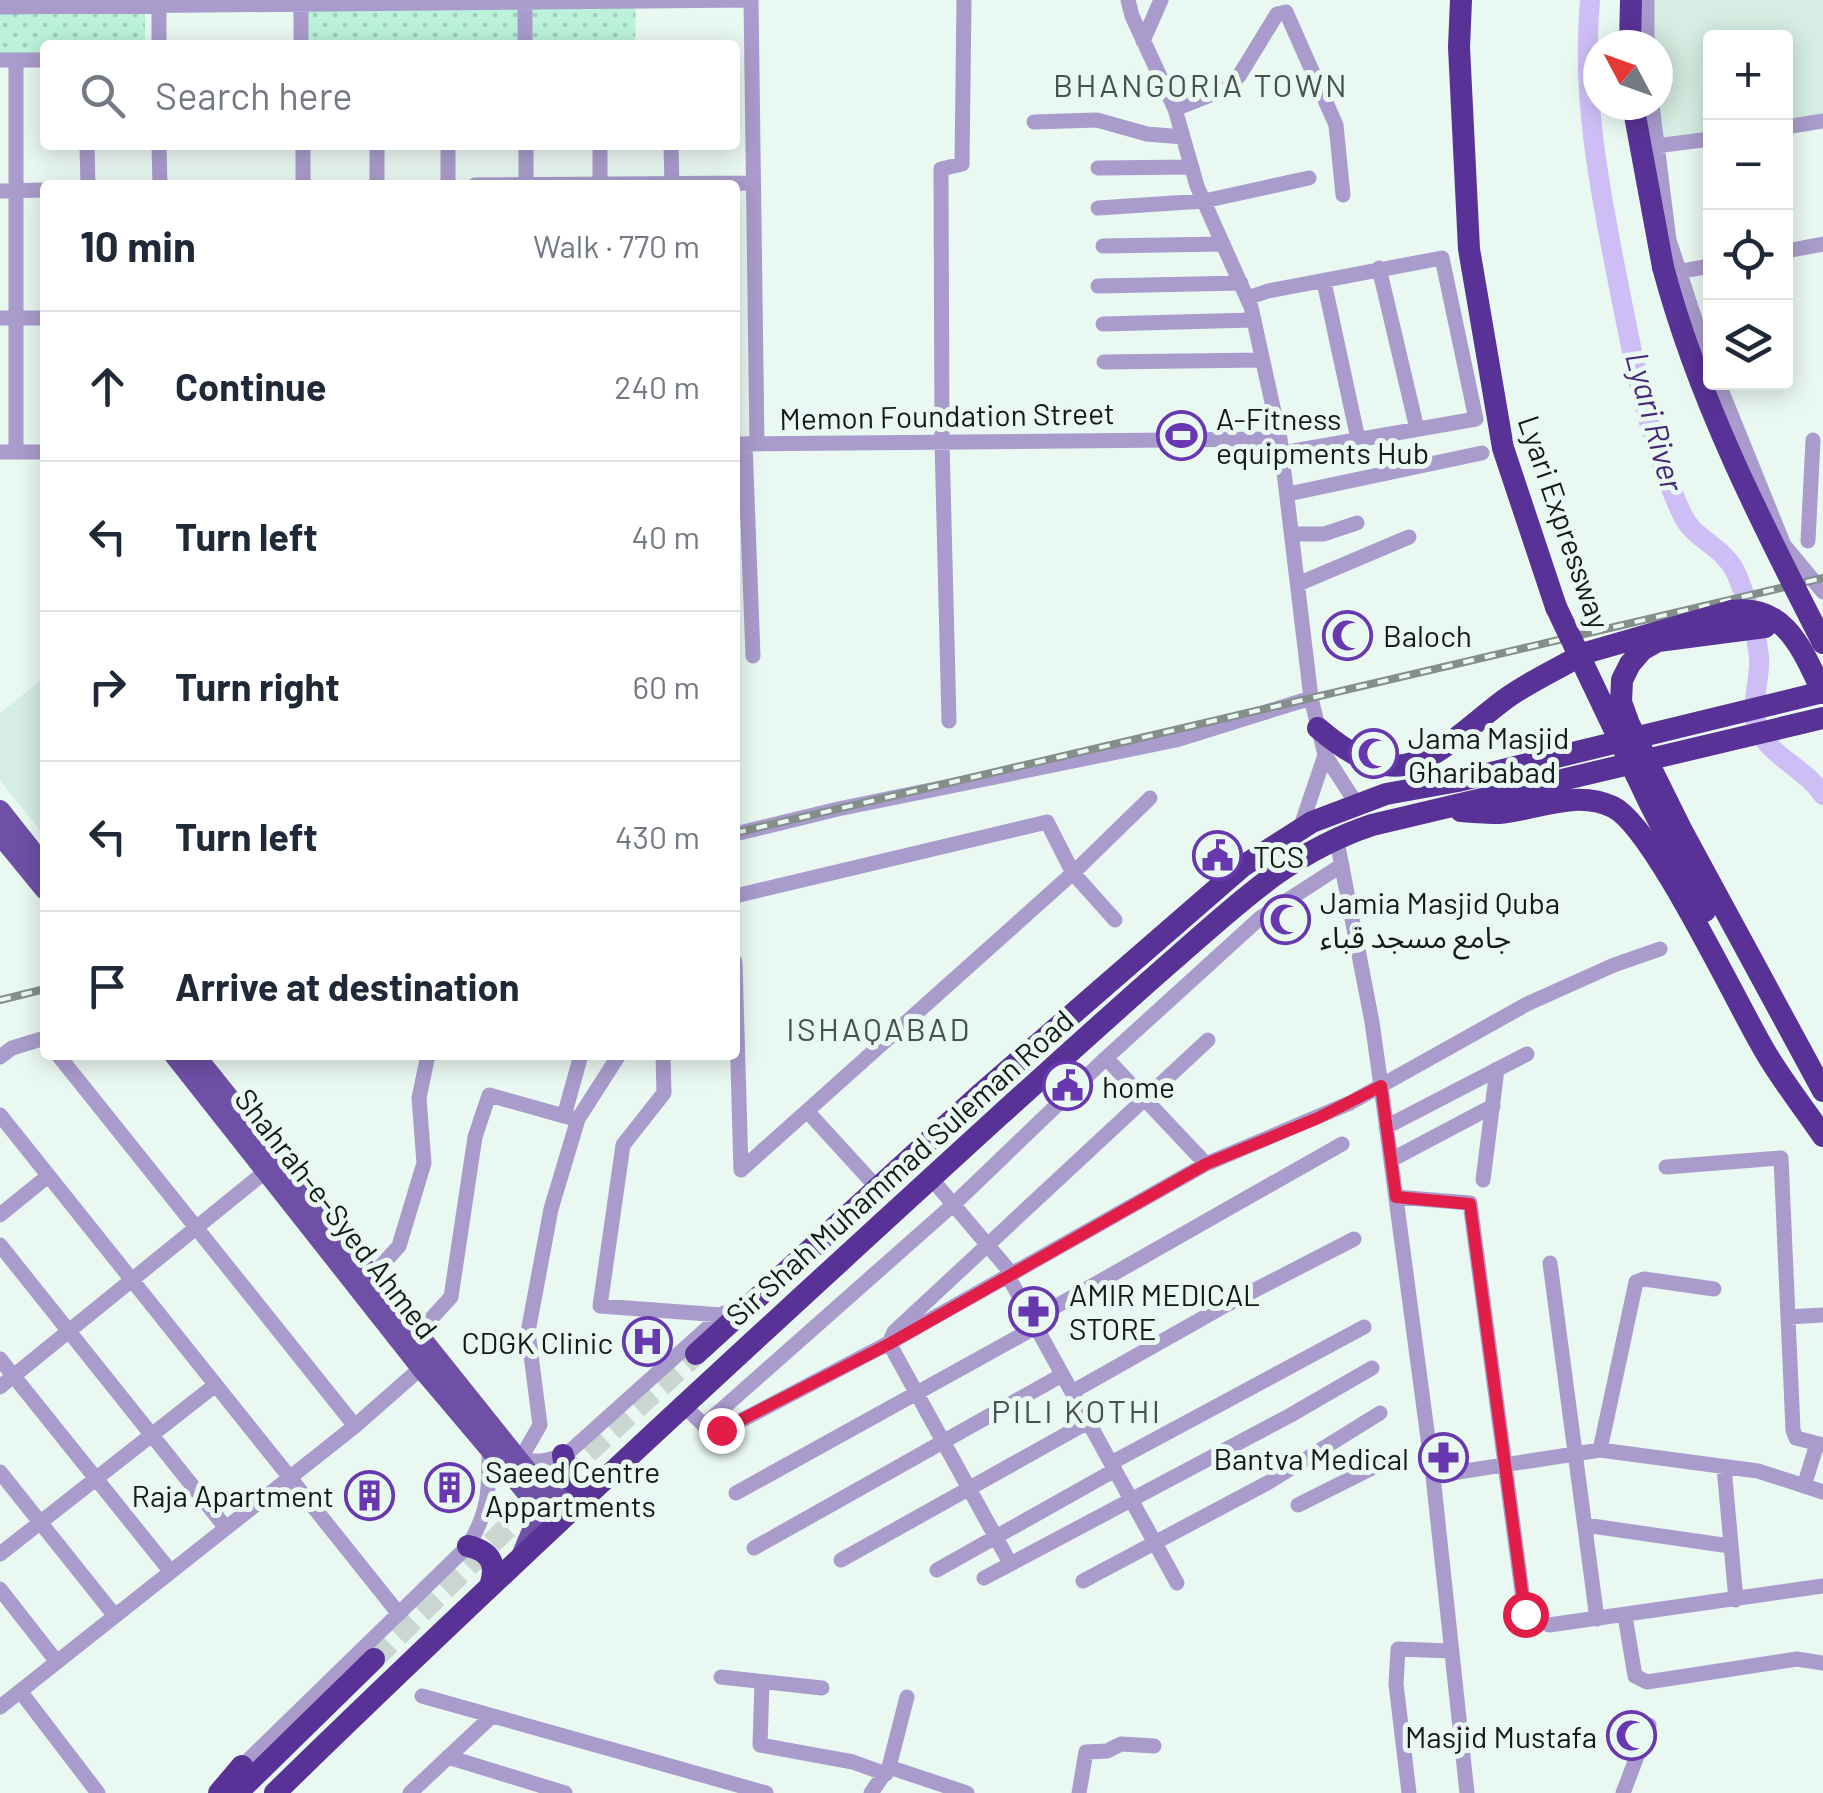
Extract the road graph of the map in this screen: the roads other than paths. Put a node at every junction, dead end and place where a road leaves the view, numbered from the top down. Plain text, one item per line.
1 (672, 0) edge
2 (751, 0) edge
3 (964, 0) edge
4 (1128, 0) edge
5 (1160, 0) edge
6 (1461, 0) edge
7 (1631, 0) edge
8 (1646, 0) edge
9 (446, 1) edge
10 (524, 1) edge
11 (600, 1) edge
12 (159, 2) edge
13 (374, 2) edge
14 (84, 3) edge
15 (301, 4) junction
16 (11, 5) edge
17 (1630, 30) edge
18 (1646, 30) edge
19 (159, 40) edge
20 (301, 40) edge
21 (525, 40) edge
22 (1143, 41) junction
23 (743, 54) edge
24 (8, 60) edge
25 (40, 60) edge
26 (1175, 109) junction
27 (1634, 120) edge
28 (1653, 120) edge
29 (1823, 121) edge
30 (1034, 122) dead end
31 (1793, 126) edge
32 (1183, 138) junction
33 (1703, 141) edge
34 (1656, 146) junction
35 (87, 150) edge
36 (159, 150) edge
37 (302, 150) edge
38 (377, 150) edge
39 (448, 150) edge
40 (526, 150) edge
41 (600, 150) edge
42 (671, 150) edge
43 (1192, 167) junction
44 (1098, 168) dead end
45 (1310, 178) dead end
46 (88, 180) edge
47 (160, 180) edge
48 (303, 180) edge
49 (377, 180) edge
50 (448, 180) edge
51 (526, 180) edge
52 (600, 180) edge
53 (672, 180) edge
54 (740, 183) edge
55 (753, 183) junction
56 (40, 190) edge
57 (7, 191) edge
58 (1343, 196) dead end
59 (1204, 202) junction
60 (1098, 208) dead end
61 (1223, 244) junction
62 (1823, 244) edge
63 (1103, 246) dead end
64 (1793, 250) edge
65 (1703, 267) edge
66 (1379, 268) junction
67 (1677, 272) junction
68 (1324, 282) junction
69 (1098, 286) dead end
70 (1244, 291) junction
71 (740, 312) edge
72 (755, 312) junction
73 (7, 318) edge
74 (40, 318) edge
75 (1254, 320) junction
76 (1103, 324) dead end
77 (1703, 345) edge
78 (1262, 360) junction
79 (1104, 362) dead end
80 (1721, 390) edge
81 (1417, 429) junction
82 (1358, 440) junction
83 (1813, 440) dead end
84 (942, 442) junction
85 (746, 444) edge
86 (1281, 446) junction
87 (8, 452) edge
88 (40, 452) edge
89 (1482, 453) dead end
90 (1288, 494) junction
91 (1357, 523) dead end
92 (1292, 534) junction
93 (1409, 538) dead end
94 (1816, 540) edge
95 (1784, 545) junction
96 (1298, 584) junction
97 (1823, 592) edge
98 (1823, 624) edge
99 (1823, 643) edge
100 (754, 656) dead end
101 (1821, 693) edge
102 (1311, 698) junction
103 (1823, 718) edge
104 (950, 722) dead end
105 (1318, 728) junction
106 (1658, 744) junction
107 (1325, 755) junction
108 (1428, 758) junction
109 (1386, 794) junction
110 (1150, 798) dead end
111 (1358, 806) junction
112 (0, 810) edge
113 (1430, 810) junction
114 (1334, 825) junction
115 (1300, 829) junction
116 (740, 833) edge
117 (0, 835) edge
118 (1342, 865) junction
119 (1073, 873) junction
120 (40, 874) edge
121 (40, 876) edge
122 (740, 895) edge
123 (1115, 920) dead end
124 (1660, 949) dead end
125 (40, 1040) edge
126 (1208, 1040) dead end
127 (1527, 1054) dead end
128 (0, 1058) edge
129 (1106, 1058) junction
130 (62, 1060) edge
131 (178, 1060) edge
132 (200, 1060) edge
133 (427, 1060) edge
134 (579, 1060) edge
135 (615, 1060) edge
136 (663, 1060) edge
137 (738, 1060) edge
138 (1497, 1069) junction
139 (1381, 1086) junction
140 (1823, 1091) edge
141 (978, 1097) junction
142 (1145, 1099) junction
143 (1492, 1106) junction
144 (807, 1111) junction
145 (0, 1115) edge
146 (571, 1118) junction
147 (1823, 1126) edge
148 (1386, 1127) junction
149 (1823, 1136) edge
150 (1342, 1144) dead end
151 (1391, 1160) junction
152 (1206, 1164) junction
153 (1666, 1167) dead end
154 (266, 1170) junction
155 (48, 1176) junction
156 (931, 1178) junction
157 (1483, 1180) dead end
158 (870, 1181) junction
159 (1396, 1197) junction
160 (955, 1203) junction
161 (0, 1215) edge
162 (196, 1228) junction
163 (1354, 1238) dead end
164 (987, 1242) junction
165 (0, 1244) edge
166 (1550, 1263) dead end
167 (1010, 1275) junction
168 (372, 1276) junction
169 (130, 1281) junction
170 (1714, 1289) dead end
171 (722, 1315) junction
172 (1823, 1315) edge
173 (1788, 1317) junction
174 (1034, 1324) junction
175 (1364, 1327) dead end
176 (68, 1331) junction
177 (418, 1333) junction
178 (889, 1344) junction
179 (696, 1354) tunnel mouth
180 (0, 1359) edge
181 (421, 1368) junction
182 (1372, 1368) dead end
183 (1062, 1375) junction
184 (7, 1381) edge
185 (214, 1386) junction
186 (1072, 1392) junction
187 (916, 1393) junction
188 (682, 1404) junction
189 (1380, 1413) dead end
190 (1088, 1422) junction
191 (704, 1425) junction
192 (355, 1426) junction
193 (152, 1435) junction
194 (943, 1442) junction
195 (1820, 1444) edge
196 (1600, 1450) junction
197 (506, 1452) junction
198 (1575, 1454) junction
199 (563, 1455) junction
200 (1388, 1460) dead end
201 (1505, 1464) junction
202 (1113, 1466) junction
203 (1724, 1466) junction
204 (0, 1472) edge
205 (1433, 1476) junction
206 (96, 1479) junction
207 (288, 1479) junction
208 (1804, 1486) junction
209 (968, 1488) junction
210 (590, 1490) junction
211 (736, 1492) dead end
212 (1823, 1492) edge
213 (1131, 1500) junction
214 (1298, 1506) dead end
215 (40, 1522) junction
216 (1584, 1525) junction
217 (226, 1528) junction
218 (996, 1537) junction
219 (1155, 1544) junction
220 (468, 1546) junction
221 (1730, 1546) junction
222 (754, 1548) dead end
223 (0, 1554) edge
224 (522, 1554) junction
225 (841, 1560) dead end
226 (1010, 1563) junction
227 (936, 1570) dead end
228 (171, 1572) junction
229 (984, 1578) dead end
230 (1084, 1582) dead end
231 (491, 1583) junction
232 (1177, 1584) dead end
233 (1823, 1586) edge
234 (0, 1589) edge
235 (1736, 1600) junction
236 (399, 1614) junction
237 (116, 1616) junction
238 (1625, 1616) junction
239 (1597, 1619) junction
240 (1451, 1651) junction
241 (374, 1658) tunnel mouth
242 (57, 1662) junction
243 (1823, 1664) edge
244 (721, 1677) dead end
245 (762, 1683) junction
246 (822, 1688) dead end
247 (20, 1692) junction
248 (422, 1696) dead end
249 (907, 1697) dead end
250 (0, 1707) edge
251 (492, 1716) junction
252 (1649, 1725) dead end
253 (1154, 1746) dead end
254 (448, 1758) junction
255 (242, 1766) joint
256 (883, 1782) edge
257 (98, 1793) edge
258 (216, 1793) edge
259 (237, 1793) edge
260 (275, 1793) edge
261 (410, 1793) edge
262 (565, 1793) edge
263 (766, 1793) edge
264 (967, 1793) edge
265 (1079, 1793) edge
266 (1409, 1793) edge
267 (1468, 1793) edge
268 (1623, 1793) edge

1 - 2 street
1 - 11 street
2 - 23 street
3 - 84 street
4 - 22 street
5 - 22 street
6 - 147 highway, Lyari Expressway, bridge
7 - 17 highway
8 - 18 street
9 - 10 street
9 - 13 street
10 - 11 street
10 - 21 street
12 - 14 street
12 - 15 street
12 - 19 street
13 - 15 street
14 - 16 street
15 - 20 street
22 - 26 street
23 - 55 street
24 - 25 street
24 - 57 street
26 - 32 street
26 - 58 street
27 - 99 highway, bridge
28 - 34 street
29 - 31 street
30 - 32 street
32 - 43 street
33 - 34 street
34 - 67 street
35 - 46 street
36 - 47 street
37 - 48 street
38 - 49 street
39 - 50 street
40 - 51 street
41 - 52 street
42 - 53 street
43 - 44 street
43 - 59 street
45 - 59 street
54 - 55 street
55 - 72 street
56 - 57 street
57 - 73 street
59 - 60 street
59 - 61 street
61 - 63 street
61 - 70 street
62 - 64 street
65 - 67 street
66 - 68 street
66 - 81 street
66 - 81 street, Memon Foundation Street
67 - 77 street
68 - 70 street
68 - 82 street
69 - 70 street
70 - 75 street
71 - 72 street
72 - 85 street
73 - 74 street
73 - 87 street
75 - 76 street
75 - 78 street
78 - 79 street
78 - 86 street
80 - 95 street
81 - 82 street, Memon Foundation Street
82 - 86 street, Memon Foundation Street
83 - 94 street
84 - 85 street, Memon Foundation Street
84 - 86 street, Memon Foundation Street
84 - 104 street
85 - 100 street
86 - 90 street
87 - 88 street
89 - 90 street
90 - 92 street
91 - 92 street
92 - 96 street
93 - 96 street
94 - 95 street
95 - 97 street
96 - 102 street
98 - 140 highway, bridge
101 - 106 highway
101 - 108 highway, bridge
102 - 105 street
102 - 116 street
103 - 106 highway
105 - 107 street
105 - 108 highway
106 - 109 highway, Sir Shah Muhammad Suleman Road
106 - 113 highway, Sir Shah Muhammad Suleman Road
107 - 111 street
107 - 115 street
108 - 109 highway
109 - 111 highway, Sir Shah Muhammad Suleman Road
110 - 119 street
111 - 114 highway, Sir Shah Muhammad Suleman Road
112 - 120 main road
113 - 114 highway, Sir Shah Muhammad Suleman Road
113 - 149 highway
114 - 115 highway, Sir Shah Muhammad Suleman Road
114 - 118 street
114 - 156 highway, Sir Shah Muhammad Suleman Road
115 - 141 highway, Sir Shah Muhammad Suleman Road
117 - 121 main road
118 - 129 street
118 - 139 street
119 - 122 street
119 - 123 street
119 - 144 street
124 - 139 street
125 - 128 street
126 - 142 street
127 - 138 street
129 - 142 street
129 - 160 street
130 - 162 street
131 - 154 main road, Shahrah-e-Syed Ahmed
132 - 168 main road, Shahrah-e-Syed Ahmed
133 - 168 street
134 - 146 street
135 - 146 street
136 - 171 street
137 - 144 street
138 - 143 street
138 - 148 street
139 - 148 street
139 - 152 street
141 - 158 street
141 - 179 highway, Sir Shah Muhammad Suleman Road
142 - 152 street
142 - 164 street
143 - 151 street
143 - 157 street
144 - 158 street
145 - 155 street
146 - 177 street
146 - 197 street
148 - 151 street
150 - 174 street
151 - 159 street
152 - 167 street
153 - 173 street
154 - 162 street
154 - 181 main road, Shahrah-e-Syed Ahmed
155 - 161 street
155 - 169 street
156 - 160 street
156 - 188 highway, Sir Shah Muhammad Suleman Road
158 - 171 street
159 - 201 street
159 - 205 street
160 - 164 street
160 - 191 street
162 - 169 street
162 - 192 street
163 - 186 street
164 - 167 street
164 - 178 street
165 - 176 street
166 - 198 street
167 - 174 street
167 - 178 street
168 - 177 main road, Shahrah-e-Syed Ahmed
169 - 176 street
169 - 185 street
170 - 196 street
171 - 199 street
172 - 173 street
173 - 195 street
174 - 183 street
174 - 187 street
175 - 202 street
176 - 184 street
176 - 193 street
177 - 197 main road, Shahrah-e-Syed Ahmed
178 - 187 street
178 - 191 street
180 - 184 street
181 - 192 street
181 - 197 main road, Shahrah-e-Syed Ahmed
182 - 213 street
183 - 186 street
183 - 194 street
184 - 206 street
185 - 193 street
185 - 207 street
186 - 190 street
187 - 194 street
187 - 211 street
188 - 191 street
188 - 210 highway, Sir Shah Muhammad Suleman Road
189 - 219 street
190 - 202 street
190 - 209 street
192 - 207 street
193 - 206 street
193 - 217 street
194 - 209 street
194 - 222 street
195 - 208 street
196 - 198 street
196 - 203 street
197 - 199 street
197 - 210 main road, Shahrah-e-Syed Ahmed
197 - 220 street
197 - 224 main road, Shahrah-e-Syed Ahmed
198 - 201 street
198 - 216 street
199 - 210 highway
200 - 214 street
201 - 205 street
201 - 239 street
202 - 213 street
202 - 218 street
203 - 208 street
203 - 221 street
204 - 215 street
205 - 240 street
206 - 215 street
206 - 228 street
207 - 217 street
207 - 236 street
208 - 212 street
209 - 218 street
209 - 225 street
210 - 224 highway, Sir Shah Muhammad Suleman Road
213 - 219 street
213 - 226 street
215 - 223 street
215 - 237 street
216 - 221 street
216 - 239 street
217 - 228 street
218 - 226 street
218 - 227 street
219 - 230 street
219 - 232 street
220 - 231 highway
220 - 236 street
221 - 235 street
224 - 231 highway, Sir Shah Muhammad Suleman Road
226 - 229 street
228 - 237 street
231 - 260 highway, Sir Shah Muhammad Suleman Road
233 - 235 street
234 - 242 street
235 - 238 street
236 - 255 street
237 - 242 street
238 - 239 street
238 - 243 street
240 - 266 street
240 - 267 street
241 - 259 highway
242 - 247 street
244 - 245 street
245 - 246 street
245 - 256 street
247 - 250 street
247 - 257 street
248 - 251 street
249 - 256 street
251 - 254 street
251 - 263 street
252 - 268 street
253 - 265 street
254 - 261 street
254 - 262 street
255 - 258 highway
256 - 264 street

